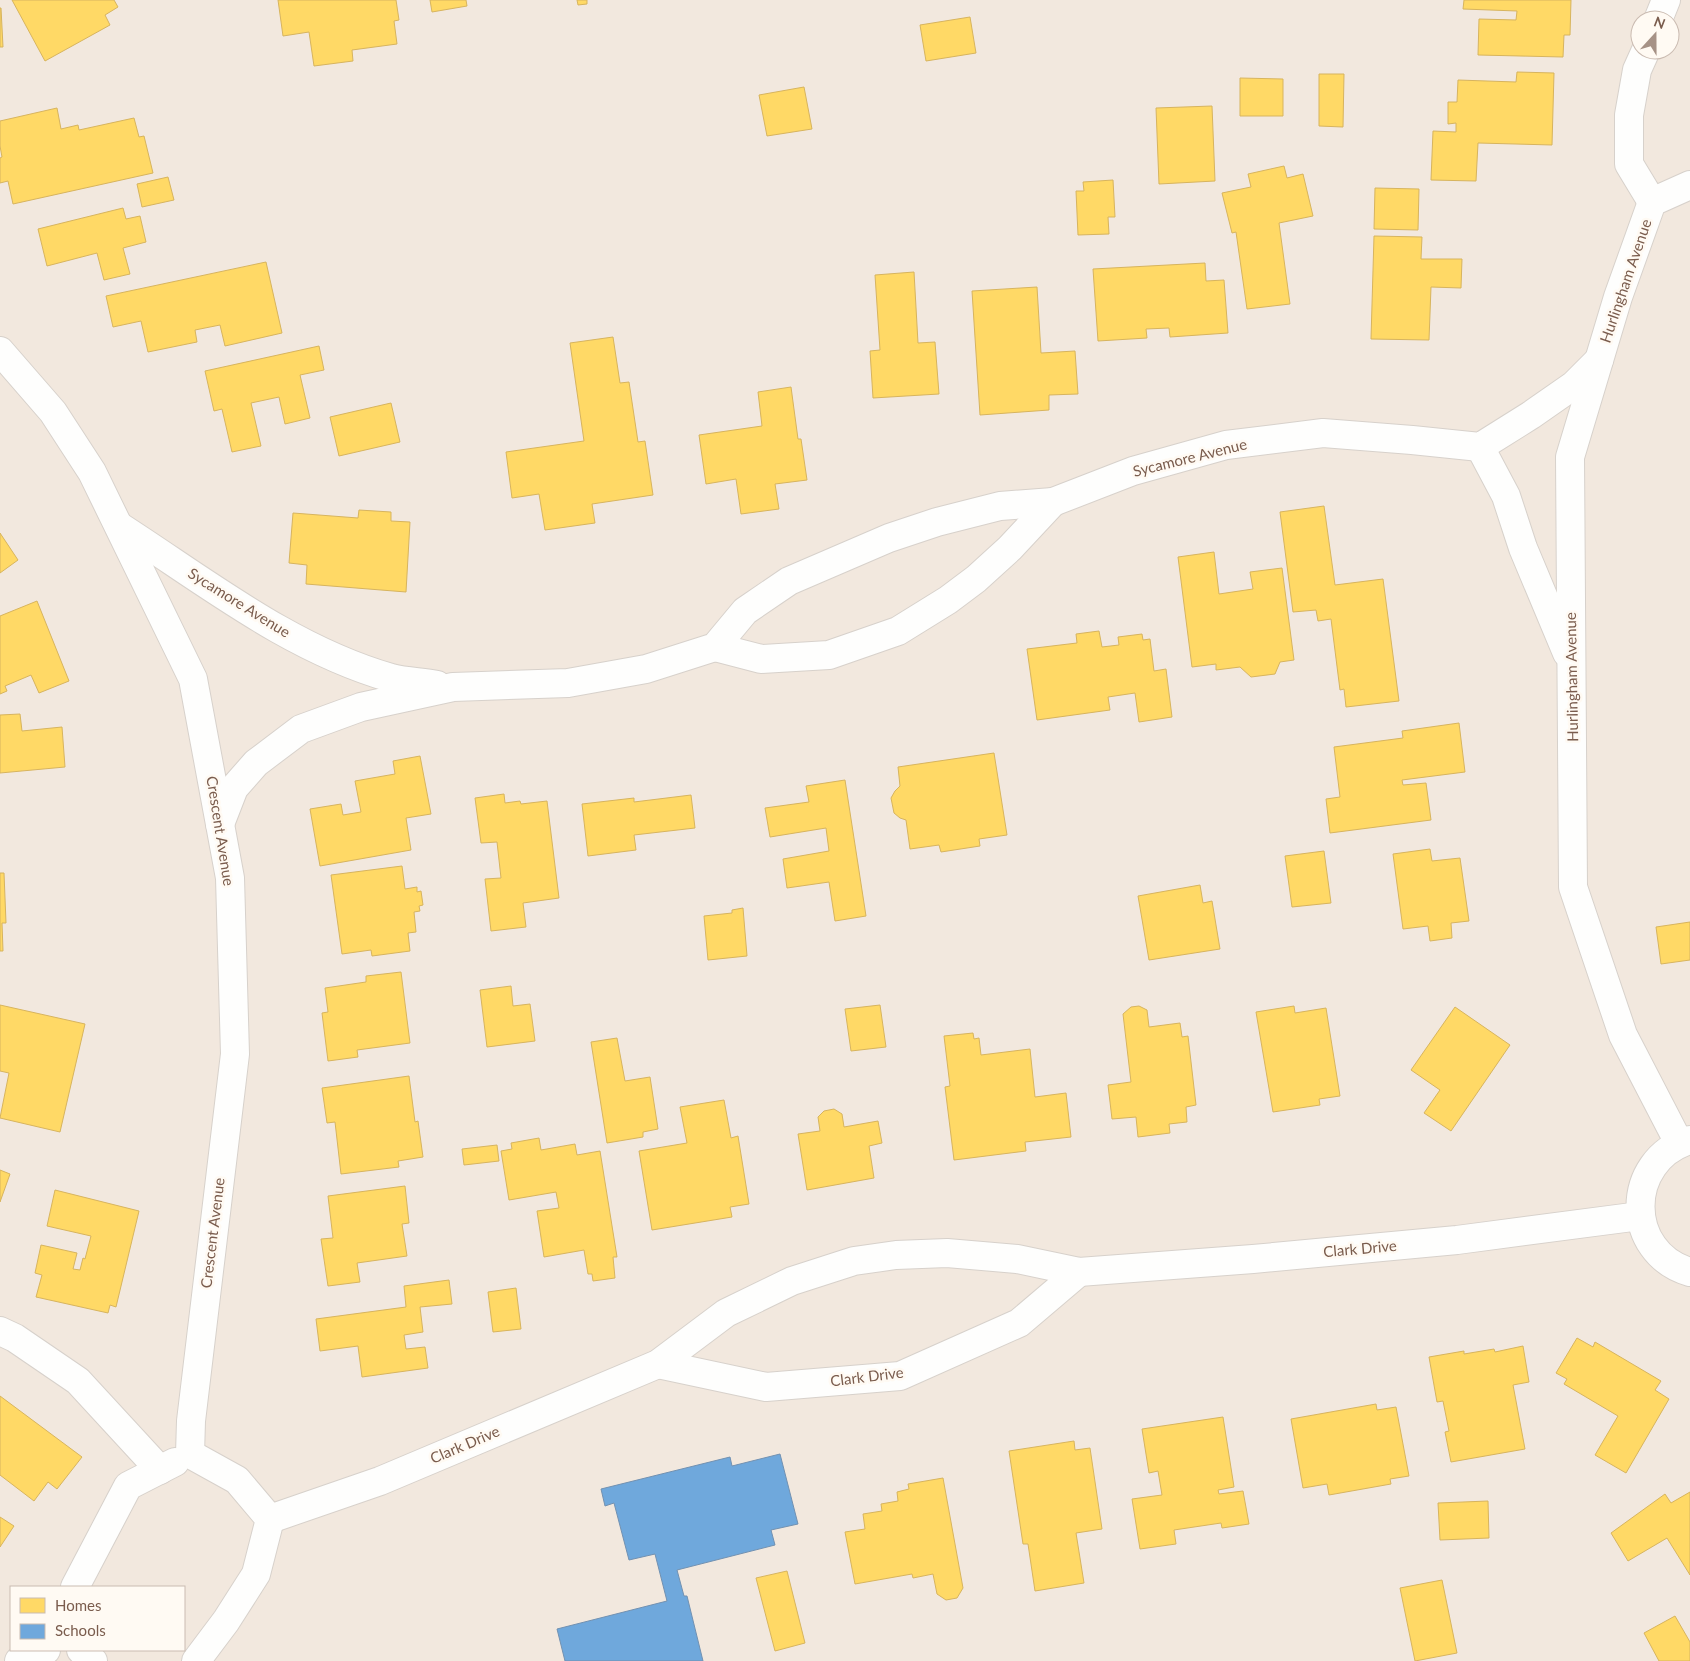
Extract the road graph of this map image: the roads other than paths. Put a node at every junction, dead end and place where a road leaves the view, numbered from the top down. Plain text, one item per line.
1 (1642, 60) edge
2 (1690, 186) edge
3 (1652, 202) junction
4 (0, 351) edge
5 (1599, 360) junction
6 (1480, 447) junction
7 (1053, 502) junction
8 (118, 526) junction
9 (715, 647) junction
10 (1572, 662) junction
11 (453, 687) junction
12 (220, 824) junction
13 (1685, 1142) edge
14 (1640, 1216) junction
15 (1079, 1272) junction
16 (1690, 1272) edge
17 (0, 1330) edge
18 (658, 1364) junction
19 (190, 1454) junction
20 (160, 1470) junction
21 (270, 1519) junction
22 (76, 1586) edge
23 (44, 1651) edge
24 (82, 1651) edge
25 (19, 1661) edge
26 (93, 1661) edge
27 (196, 1661) edge

1 - 3 street, Hurlingham Avenue
2 - 3 street, Hurlingham Avenue
3 - 5 street, Hurlingham Avenue
4 - 8 street, Crescent Avenue
5 - 6 street
5 - 10 street, Hurlingham Avenue
6 - 7 street, Sycamore Avenue
6 - 10 street
7 - 9 street, Sycamore Avenue
7 - 9 street, Sycamore Avenue
8 - 11 street, Sycamore Avenue
8 - 12 street, Crescent Avenue
9 - 11 street, Sycamore Avenue
10 - 13 street, Hurlingham Avenue
11 - 12 street, Sycamore Avenue
12 - 19 street, Crescent Avenue
13 - 14 street
14 - 15 street, Clark Drive
14 - 16 street
15 - 18 street, Clark Drive
15 - 18 street, Clark Drive
17 - 20 street
18 - 21 street, Clark Drive
19 - 20 street
19 - 21 street
20 - 22 street
21 - 27 street
23 - 25 street
24 - 26 street

